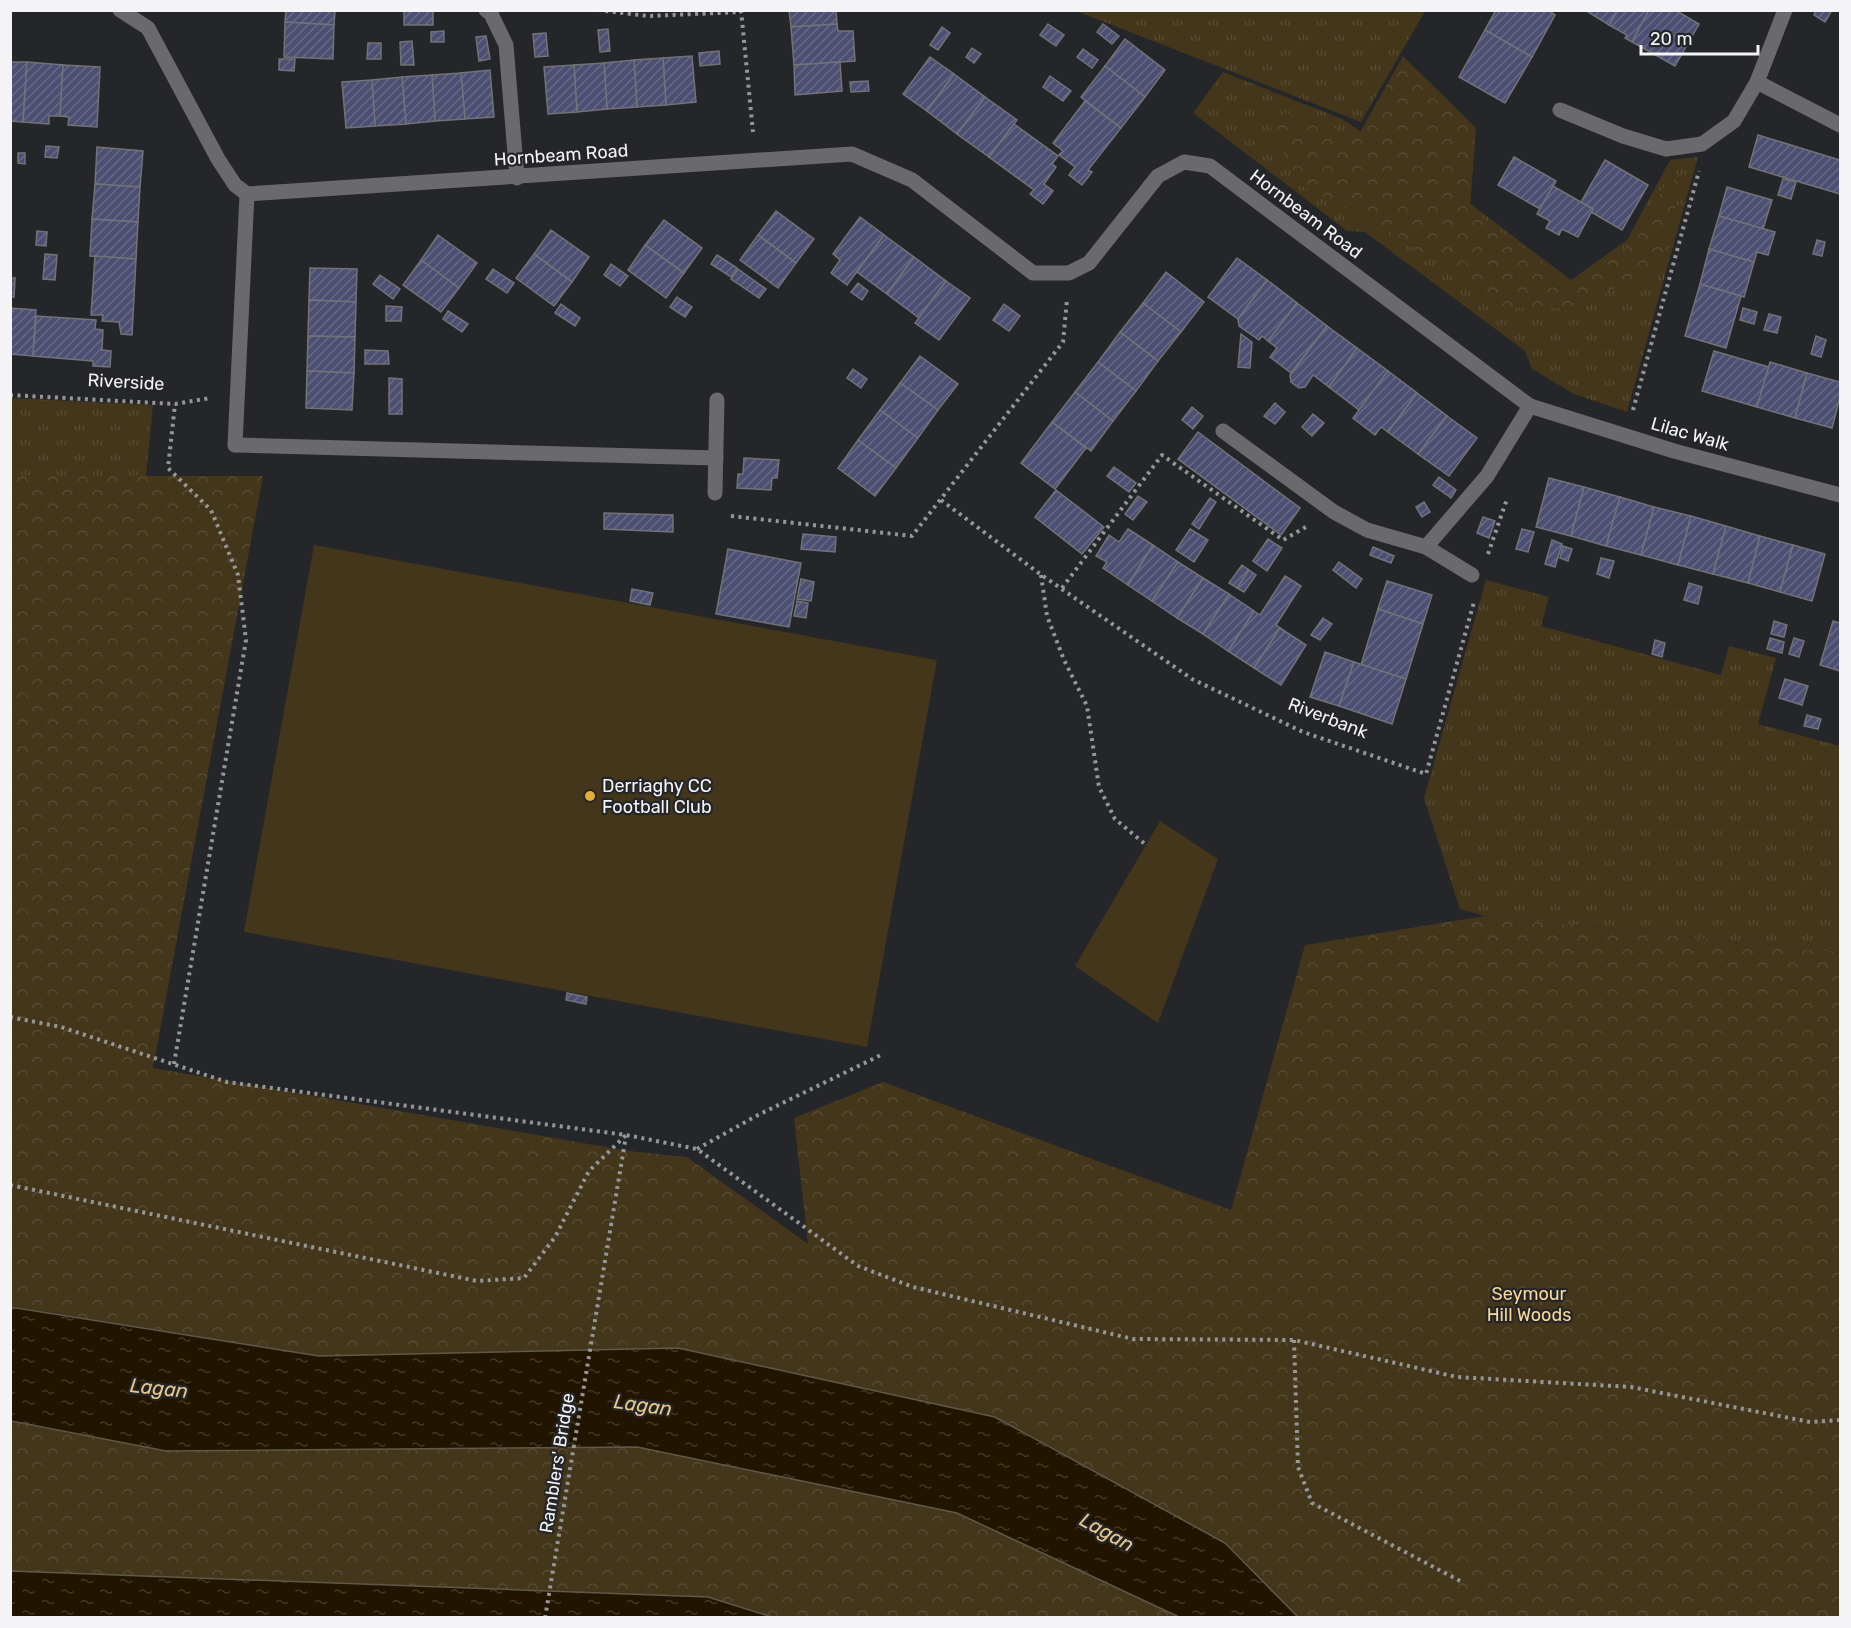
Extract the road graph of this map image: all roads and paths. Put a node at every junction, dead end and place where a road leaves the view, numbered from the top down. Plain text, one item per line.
1 (120, 10) edge
2 (486, 10) edge
3 (598, 10) edge
4 (1785, 10) edge
5 (741, 11) edge
6 (1757, 82) junction
7 (1560, 110) dead end
8 (1840, 125) edge
9 (1702, 144) junction
10 (756, 160) junction
11 (517, 178) junction
12 (247, 194) junction
13 (1069, 273) junction
14 (238, 393) junction
15 (10, 395) edge
16 (717, 400) dead end
17 (175, 404) junction
18 (1530, 406) junction
19 (1223, 431) dead end
20 (1626, 436) junction
21 (1506, 448) junction
22 (716, 459) junction
23 (715, 493) joint
24 (1840, 495) edge
25 (941, 500) junction
26 (1334, 512) junction
27 (1426, 547) junction
28 (1487, 557) dead end
29 (1040, 574) junction
30 (1472, 575) dead end
31 (1062, 588) junction
32 (1476, 591) dead end
33 (1146, 845) dead end
34 (10, 1017) edge
35 (883, 1054) dead end
36 (174, 1064) junction
37 (626, 1135) junction
38 (697, 1149) junction
39 (10, 1185) edge
40 (1294, 1340) junction
41 (1840, 1420) edge
42 (1464, 1583) dead end
43 (545, 1617) edge

1 - 12 street
2 - 11 street
3 - 5 path
4 - 6 street
5 - 10 path
6 - 8 street
6 - 9 street
7 - 9 street
9 - 20 path
10 - 11 street, Hornbeam Road
10 - 13 street, Hornbeam Road
11 - 12 street, Hornbeam Road
12 - 14 street
13 - 18 street, Hornbeam Road
13 - 25 path
14 - 17 path, Riverside
14 - 22 street
15 - 17 path, Riverside
16 - 22 street
17 - 36 path
18 - 20 street, Lilac Walk
18 - 21 street
19 - 26 street
20 - 24 street, Lilac Walk
21 - 27 street
21 - 28 path
22 - 23 street
23 - 25 path
25 - 29 path, Riverbank
26 - 27 street
26 - 31 path
27 - 30 street
29 - 31 path, Riverbank
29 - 33 path
31 - 32 path, Riverbank
34 - 36 path
35 - 38 path
36 - 37 path
37 - 38 path
37 - 39 path
37 - 43 path, Ramblers' Bridge
38 - 40 path
40 - 41 path
40 - 42 path

